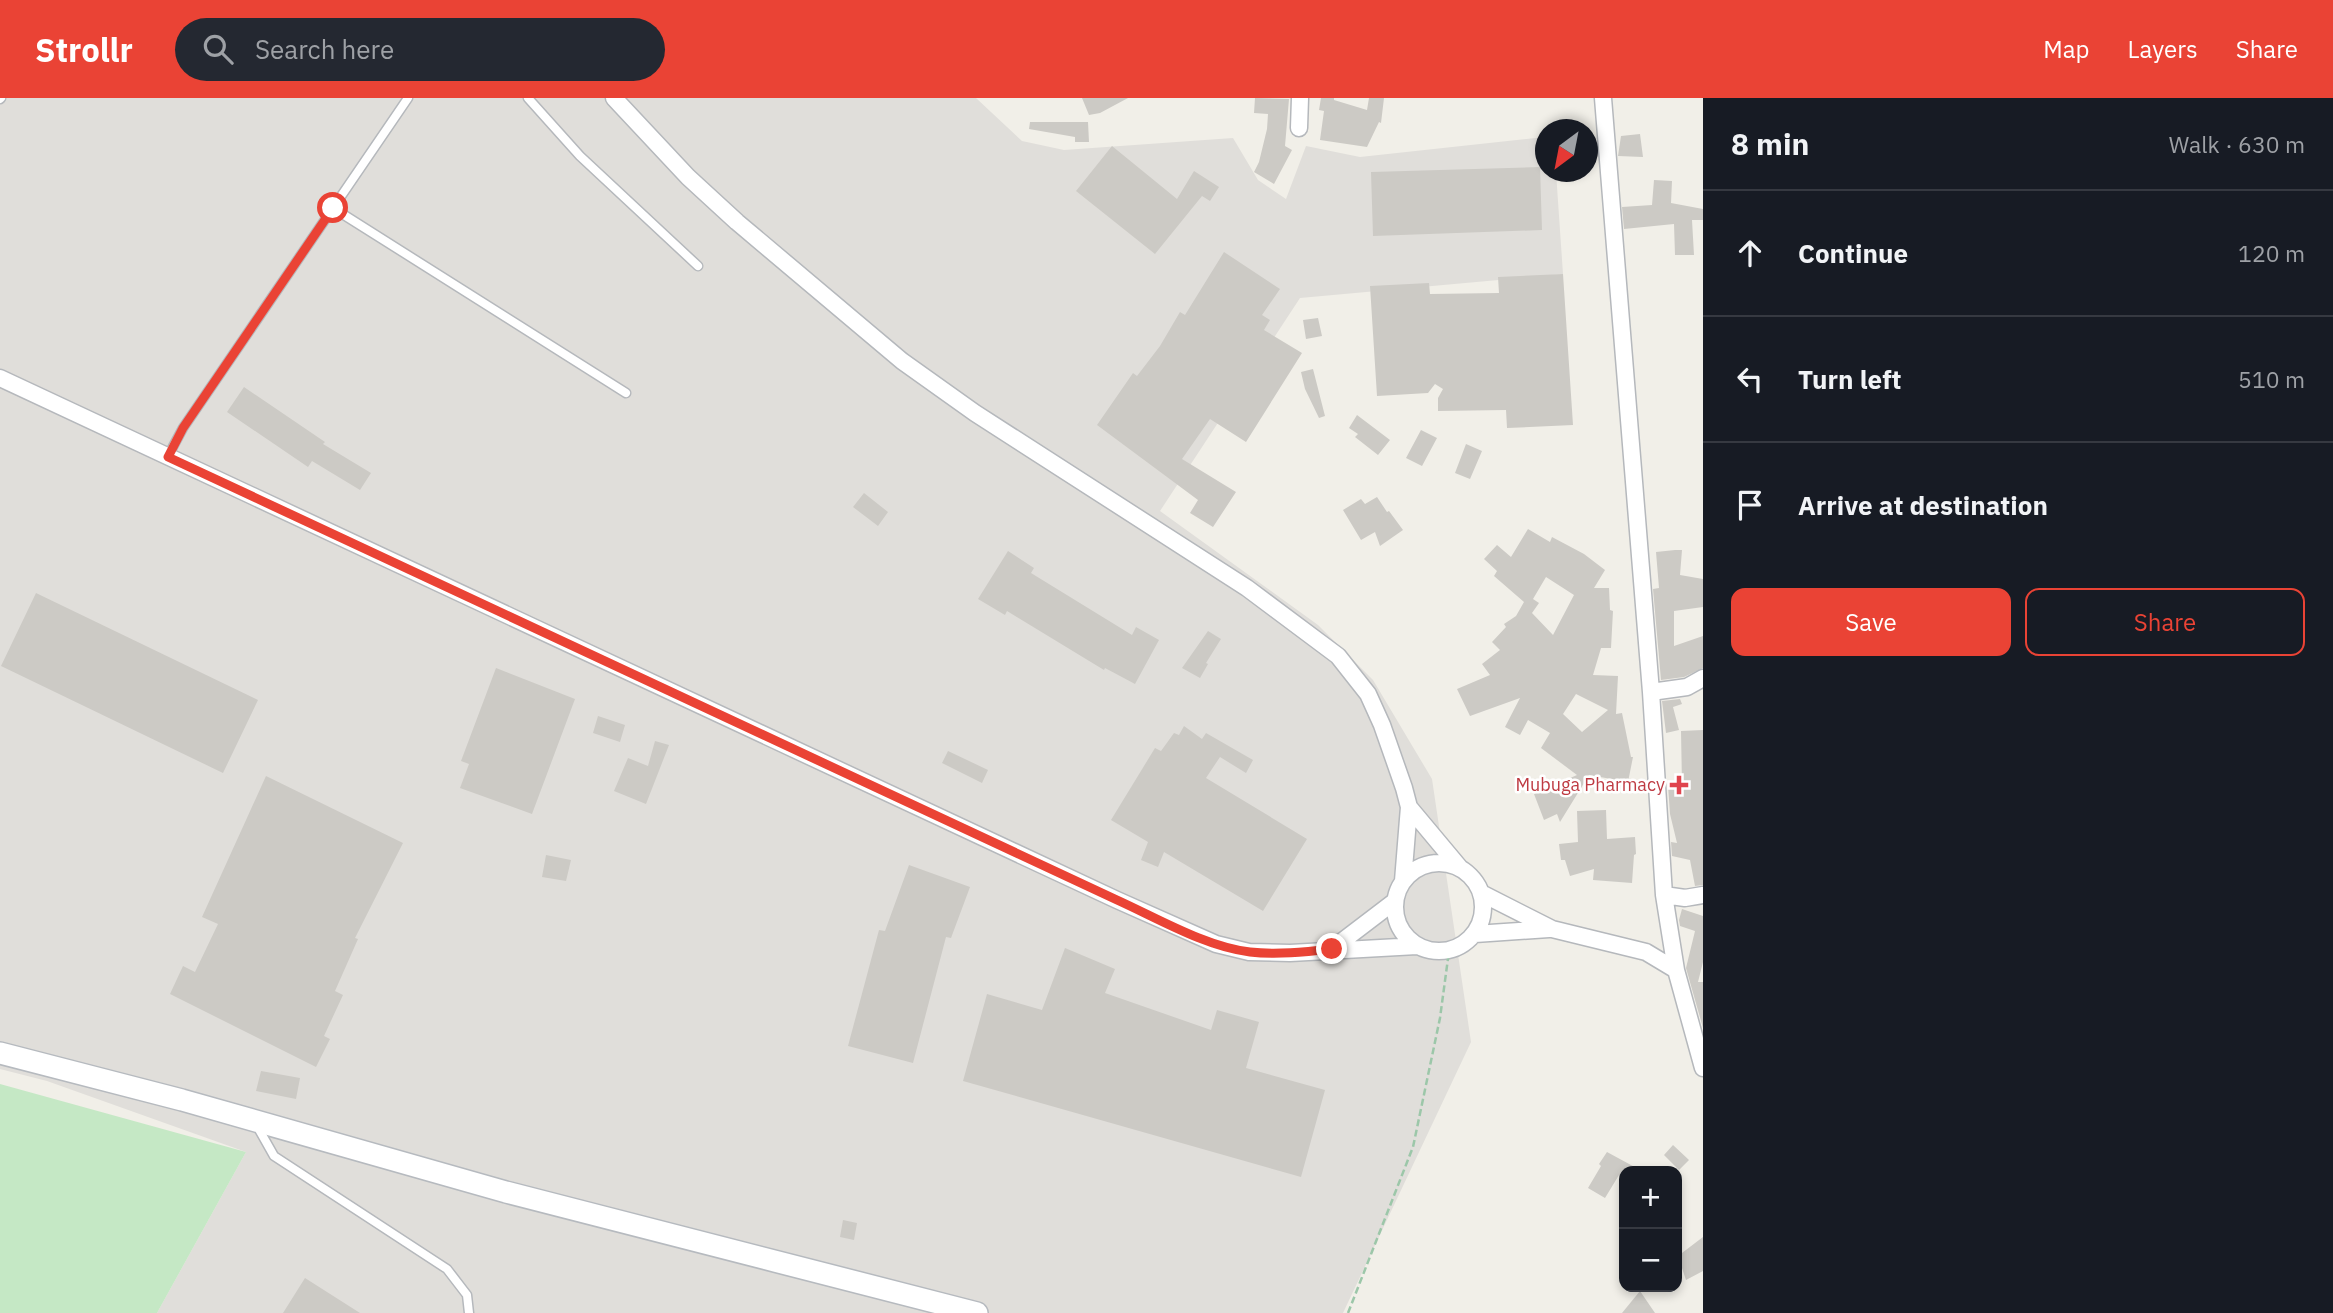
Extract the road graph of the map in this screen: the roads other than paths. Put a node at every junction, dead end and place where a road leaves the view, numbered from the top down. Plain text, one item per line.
1 (408, 98) edge
2 (528, 98) edge
3 (614, 98) edge
4 (1300, 98) edge
5 (1603, 98) edge
6 (1299, 128) dead end
7 (333, 208) junction
8 (698, 266) dead end
9 (0, 378) edge
10 (625, 394) dead end
11 (168, 457) junction
12 (1703, 678) edge
13 (1651, 692) junction
14 (1409, 807) junction
15 (1460, 868) junction
16 (1403, 881) junction
17 (1481, 892) junction
18 (1664, 895) junction
19 (1703, 895) edge
20 (1395, 901) junction
21 (1552, 929) junction
22 (1475, 934) junction
23 (1417, 946) junction
24 (1332, 949) junction
25 (1676, 970) junction
26 (0, 1053) edge
27 (1703, 1068) edge
28 (254, 1120) junction
29 (469, 1313) edge
30 (977, 1313) edge

1 - 7 lane
2 - 8 lane
3 - 14 street
4 - 6 street
5 - 13 street
7 - 10 lane
7 - 11 lane
9 - 11 street
11 - 24 street
12 - 13 street
13 - 18 street
14 - 15 street
14 - 16 street
15 - 16 street
15 - 17 street
16 - 20 street
17 - 21 street
17 - 22 street
18 - 19 street
18 - 25 street
20 - 23 street
20 - 24 street
21 - 22 street
21 - 25 street
22 - 23 street
23 - 24 street
25 - 27 street
26 - 28 main road
28 - 29 lane
28 - 30 main road

